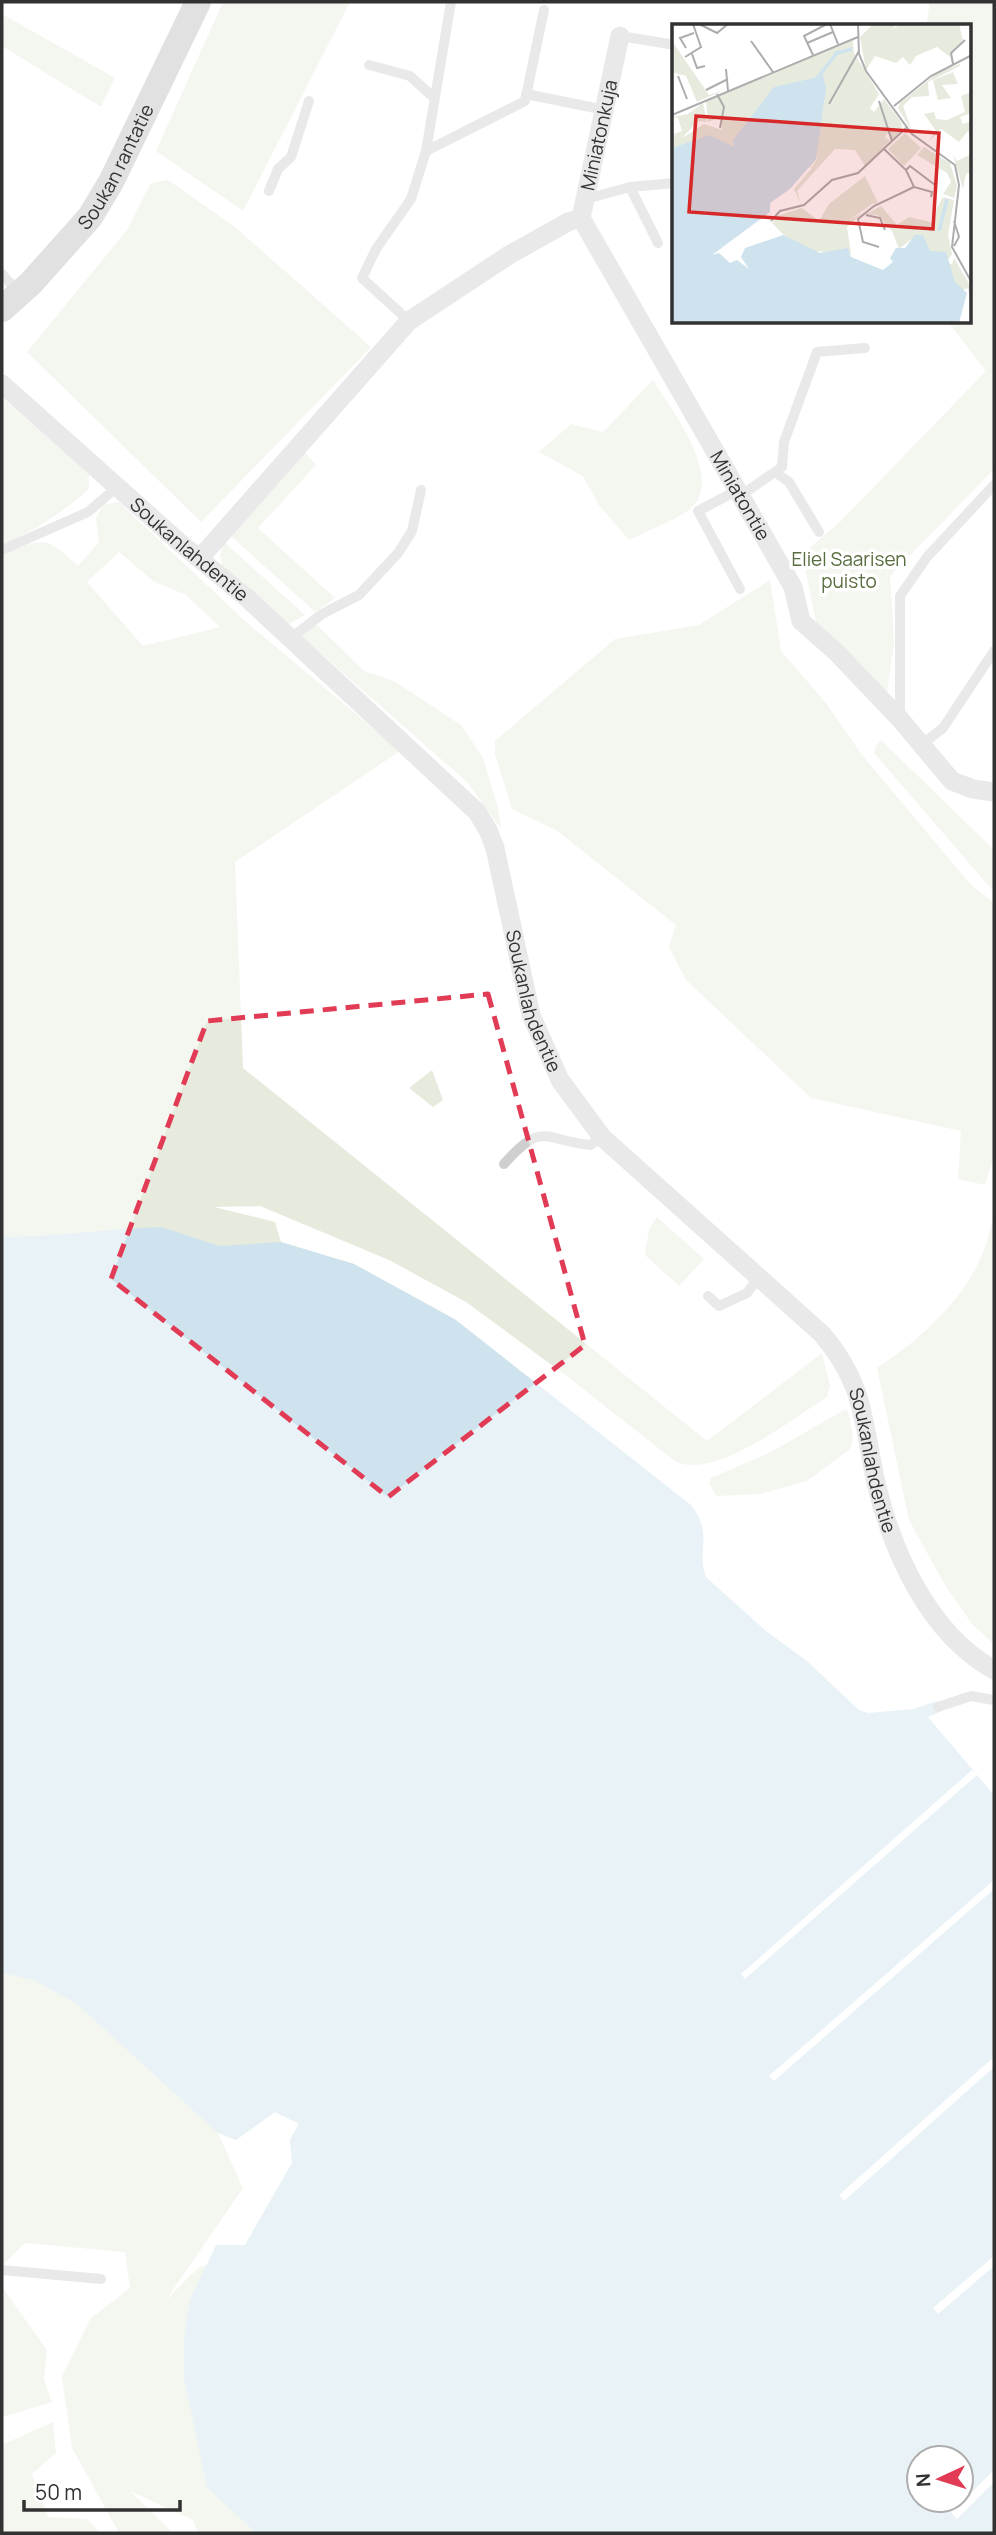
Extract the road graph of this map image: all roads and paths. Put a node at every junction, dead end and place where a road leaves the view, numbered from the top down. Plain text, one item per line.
1 (198, 2) edge
2 (451, 2) edge
3 (544, 10) dead end
4 (620, 36) joint
5 (669, 44) dead end
6 (369, 65) dead end
7 (526, 94) junction
8 (433, 97) junction
9 (309, 101) dead end
10 (605, 110) junction
11 (426, 151) junction
12 (672, 183) edge
13 (630, 187) junction
14 (269, 191) dead end
15 (586, 198) junction
16 (574, 220) junction
17 (658, 243) dead end
18 (8, 292) edge
19 (409, 321) junction
20 (865, 348) dead end
21 (2, 384) edge
22 (775, 472) junction
23 (994, 485) edge
24 (117, 487) junction
25 (421, 489) dead end
26 (738, 494) junction
27 (819, 531) dead end
28 (2, 550) edge
29 (200, 558) junction
30 (740, 589) dead end
31 (291, 638) junction
32 (994, 652) edge
33 (900, 719) junction
34 (921, 746) junction
35 (994, 792) edge
36 (602, 1137) junction
37 (504, 1164) dead end
38 (759, 1277) junction
39 (708, 1296) dead end
40 (994, 1670) edge
41 (994, 1700) edge
42 (939, 1707) dead end
43 (2, 2270) edge
44 (101, 2279) dead end

1 - 18 street, Soukan rantatie
2 - 8 lane
3 - 7 lane
4 - 5 lane
4 - 10 street, Miniatonkuja
6 - 8 lane
7 - 10 lane
7 - 11 lane
8 - 11 lane
9 - 14 lane
10 - 15 street, Miniatonkuja
11 - 19 lane
12 - 13 lane
13 - 15 lane
13 - 17 lane
15 - 16 street, Miniatonkuja
16 - 19 street
16 - 26 street, Miniatontie
19 - 29 street
20 - 22 lane
21 - 24 street, Soukanlahdentie
22 - 26 lane
22 - 27 lane
23 - 33 lane
24 - 28 lane
24 - 29 street, Soukanlahdentie
25 - 31 lane
26 - 30 lane
26 - 33 street, Miniatontie
29 - 31 street, Soukanlahdentie
31 - 36 street, Soukanlahdentie
32 - 34 lane
33 - 34 street, Miniatontie
34 - 35 street, Miniatontie
36 - 37 lane
36 - 38 street, Soukanlahdentie
38 - 39 lane
38 - 40 street, Soukanlahdentie
41 - 42 lane
43 - 44 lane

